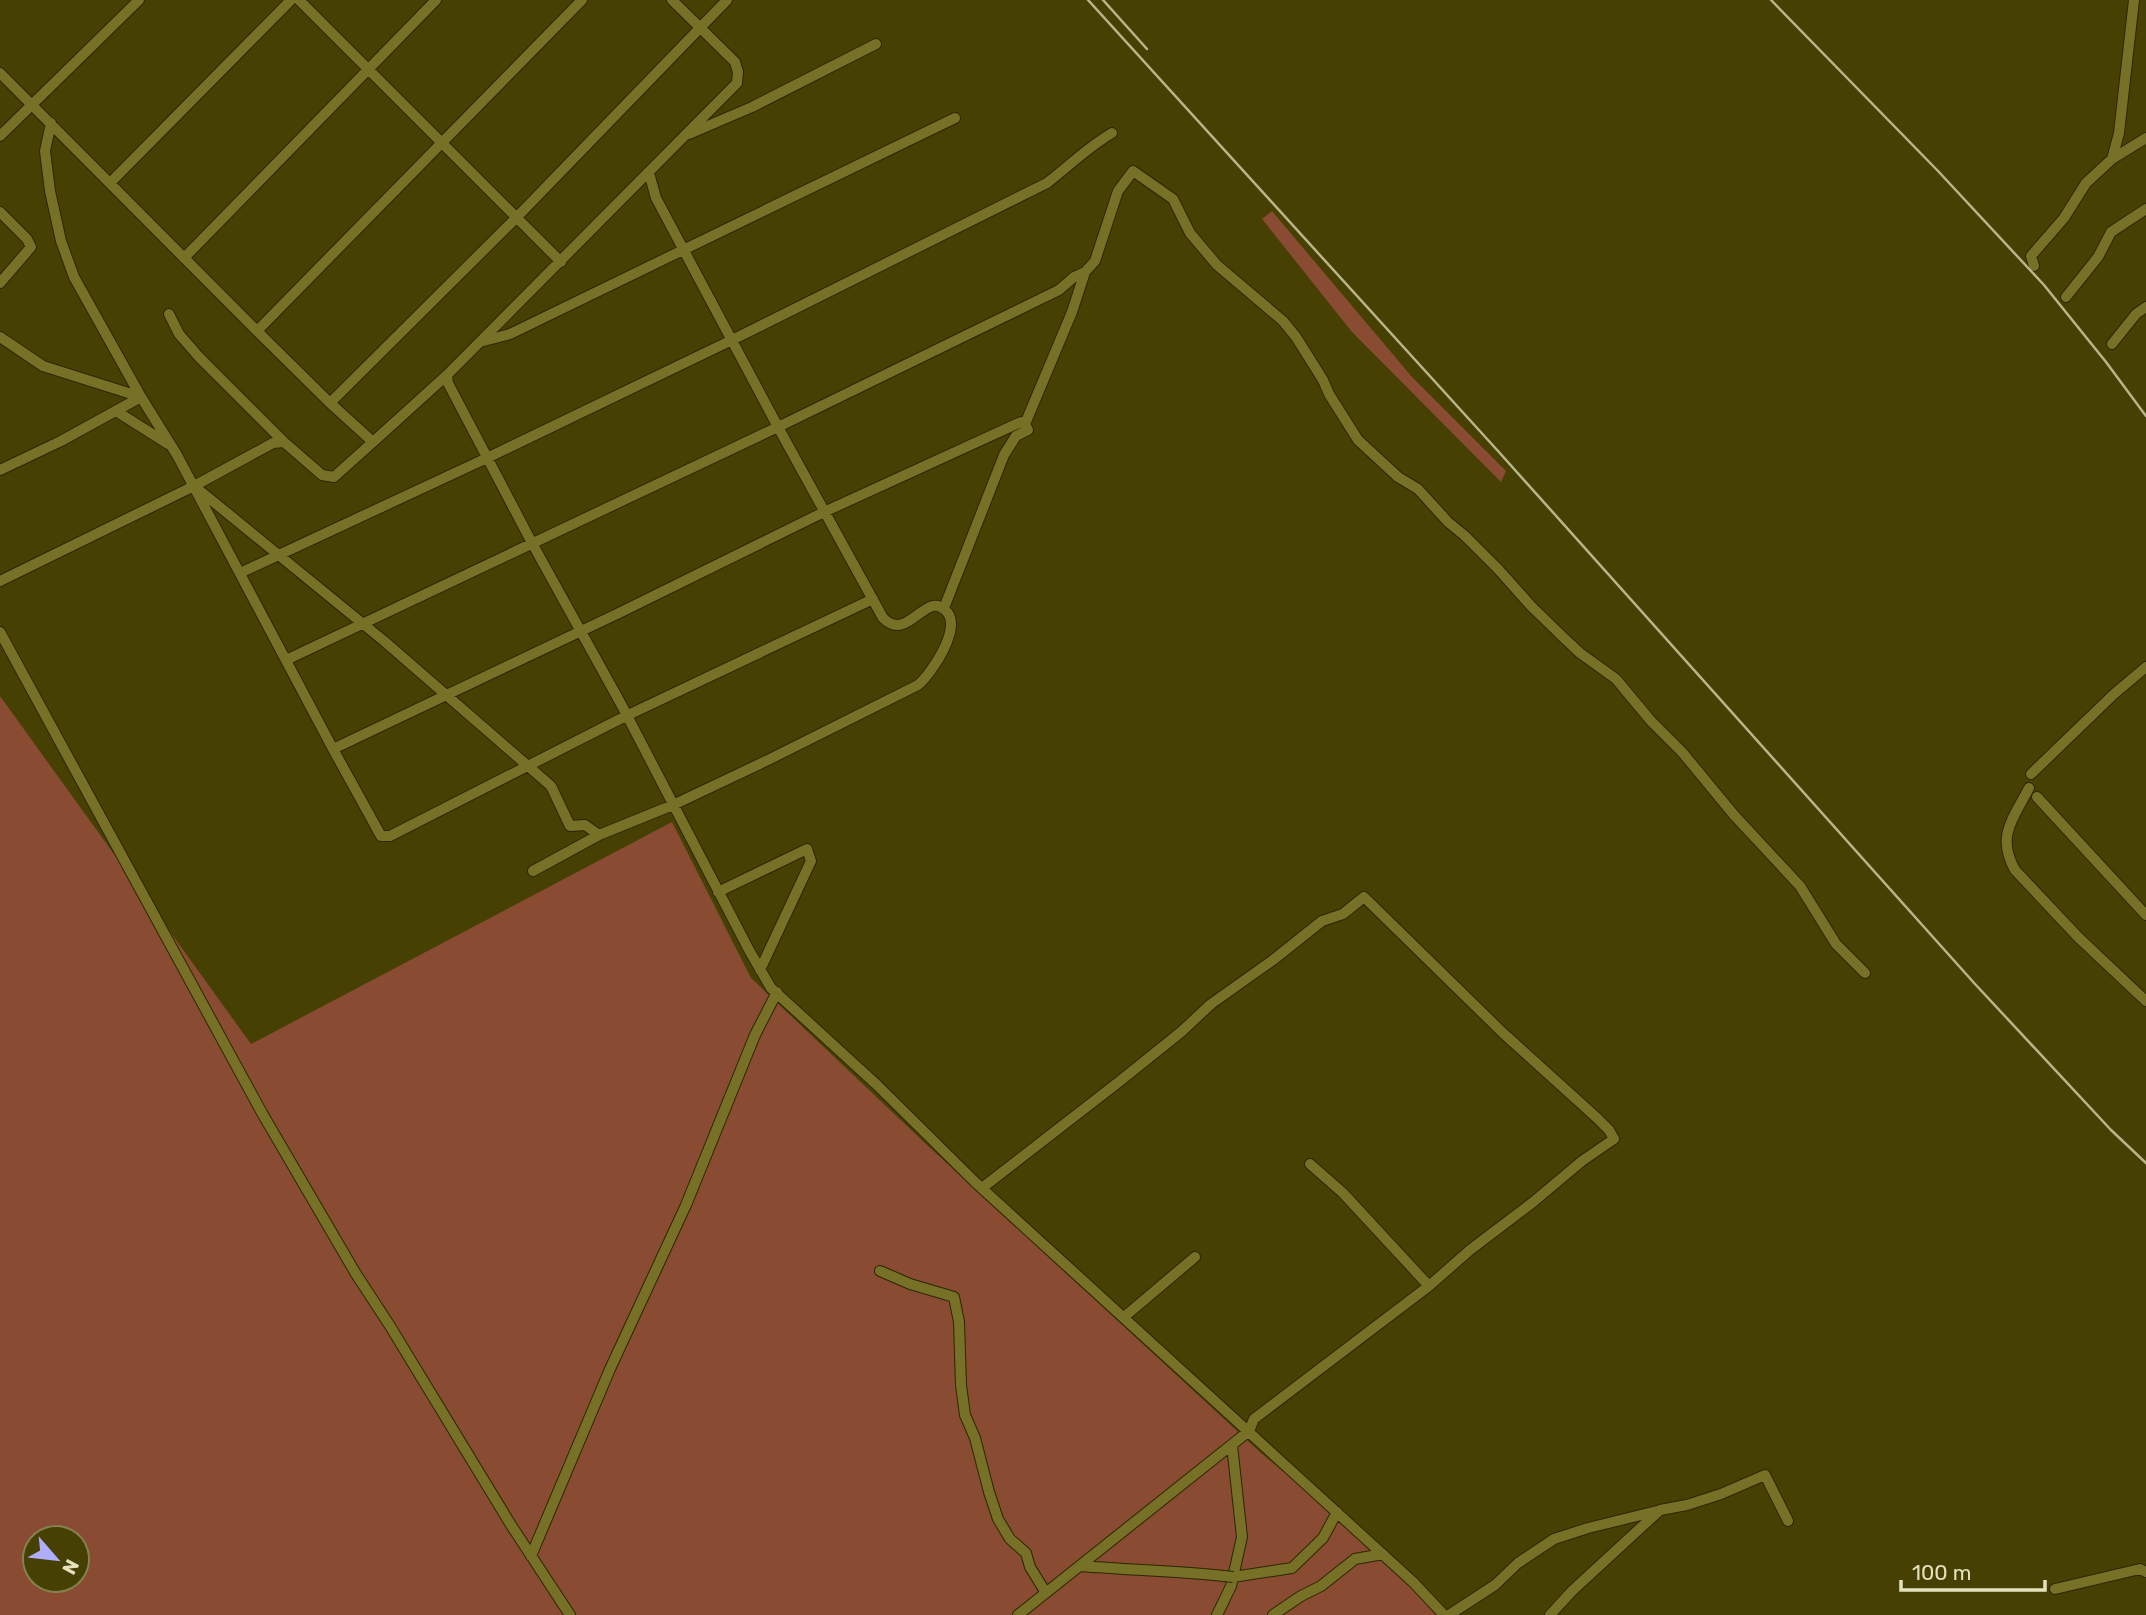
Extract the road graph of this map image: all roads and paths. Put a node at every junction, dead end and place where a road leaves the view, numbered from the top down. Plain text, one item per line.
1 (139, 0) edge
2 (291, 0) edge
3 (299, 0) edge
4 (436, 0) edge
5 (582, 0) edge
6 (673, 0) edge
7 (727, 0) edge
8 (2134, 0) edge
9 (700, 27) junction
10 (876, 44) dead end
11 (368, 69) junction
12 (0, 73) edge
13 (33, 106) junction
14 (955, 118) dead end
15 (51, 123) junction
16 (1112, 133) dead end
17 (686, 135) junction
18 (0, 136) edge
19 (2146, 138) edge
20 (442, 142) junction
21 (2112, 159) junction
22 (649, 173) junction
23 (111, 182) junction
24 (2146, 209) edge
25 (0, 212) edge
26 (517, 218) junction
27 (684, 251) junction
28 (184, 258) junction
29 (561, 262) junction
30 (2034, 266) dead end
31 (1085, 272) junction
32 (0, 283) edge
33 (2066, 298) dead end
34 (2146, 307) edge
35 (169, 314) dead end
36 (257, 331) junction
37 (0, 337) edge
38 (732, 340) junction
39 (478, 343) junction
40 (2112, 344) dead end
41 (447, 375) junction
42 (141, 397) junction
43 (330, 403) junction
44 (116, 411) junction
45 (1025, 424) junction
46 (778, 427) junction
47 (285, 442) junction
48 (373, 442) junction
49 (170, 445) junction
50 (487, 458) junction
51 (0, 470) edge
52 (194, 486) junction
53 (824, 512) junction
54 (532, 543) junction
55 (279, 555) junction
56 (240, 573) junction
57 (0, 581) edge
58 (873, 600) junction
59 (944, 608) junction
60 (363, 624) junction
61 (580, 631) junction
62 (0, 632) edge
63 (286, 660) junction
64 (2146, 667) edge
65 (446, 695) junction
66 (626, 716) junction
67 (332, 749) junction
68 (528, 766) junction
69 (2031, 774) dead end
70 (2029, 788) dead end
71 (2037, 797) dead end
72 (673, 805) junction
73 (599, 835) junction
74 (533, 871) dead end
75 (718, 892) junction
76 (2146, 915) edge
77 (760, 970) junction
78 (1865, 973) dead end
79 (777, 992) junction
80 (2146, 1001) edge
81 (1310, 1164) dead end
82 (982, 1188) junction
83 (1195, 1257) dead end
84 (880, 1271) dead end
85 (1429, 1286) junction
86 (1124, 1317) junction
87 (1249, 1432) junction
88 (1232, 1445) junction
89 (1660, 1510) junction
90 (1337, 1512) junction
91 (1788, 1521) dead end
92 (1382, 1554) junction
93 (531, 1556) junction
94 (1081, 1566) junction
95 (2146, 1572) edge
96 (2055, 1589) dead end
97 (1046, 1593) junction
98 (570, 1615) edge
99 (1018, 1615) edge
100 (1217, 1615) edge
101 (1273, 1615) edge
102 (1447, 1615) edge
103 (1550, 1615) edge

1 - 13 street
2 - 23 street
3 - 11 street
4 - 11 street
5 - 20 street
6 - 9 street
7 - 9 street
8 - 21 street
9 - 17 street
9 - 26 street
10 - 17 street
11 - 20 street
11 - 28 street
12 - 13 street
13 - 15 street
13 - 18 street
14 - 27 street
15 - 23 street
15 - 42 street
16 - 38 street
17 - 22 street
19 - 21 street
20 - 26 street
20 - 36 street
21 - 30 street
22 - 27 street
22 - 29 street
23 - 28 street
24 - 33 street
25 - 32 street
26 - 29 street
26 - 43 street
27 - 38 street
27 - 39 street
28 - 36 street
29 - 39 street
31 - 45 street
31 - 46 street
31 - 78 street
34 - 40 street
35 - 47 street
36 - 43 street
37 - 42 street
38 - 46 street
38 - 50 street
39 - 41 street
41 - 48 street
41 - 50 street
42 - 44 street
42 - 49 street
43 - 48 street
44 - 49 street
44 - 51 street
45 - 53 street
45 - 59 street
46 - 53 street
46 - 54 street
47 - 48 street
47 - 52 street
49 - 52 street
50 - 54 street
50 - 55 street
52 - 55 street
52 - 56 street
52 - 57 street
53 - 58 street
53 - 61 street
54 - 60 street
54 - 61 street
55 - 56 street
55 - 60 street
56 - 63 street
58 - 59 street
58 - 66 street
59 - 72 street
60 - 63 street
60 - 65 street
61 - 65 street
61 - 66 street
62 - 93 street
63 - 67 street
64 - 69 street
65 - 67 street
65 - 68 street
66 - 68 street
66 - 72 street
67 - 68 street
68 - 73 street
70 - 80 street
71 - 76 street
72 - 73 street
72 - 75 street
73 - 74 street
75 - 77 street
75 - 77 street
77 - 79 street
79 - 82 street
79 - 93 street
81 - 85 street
82 - 85 street
82 - 86 street
83 - 86 street
84 - 97 street
85 - 87 street
86 - 87 street
87 - 88 street
87 - 90 street
88 - 94 street
88 - 100 street
89 - 91 street
89 - 102 street
89 - 103 street
90 - 92 street
90 - 94 street
92 - 101 street
92 - 102 street
93 - 98 street
94 - 97 street
95 - 96 street
97 - 99 street

